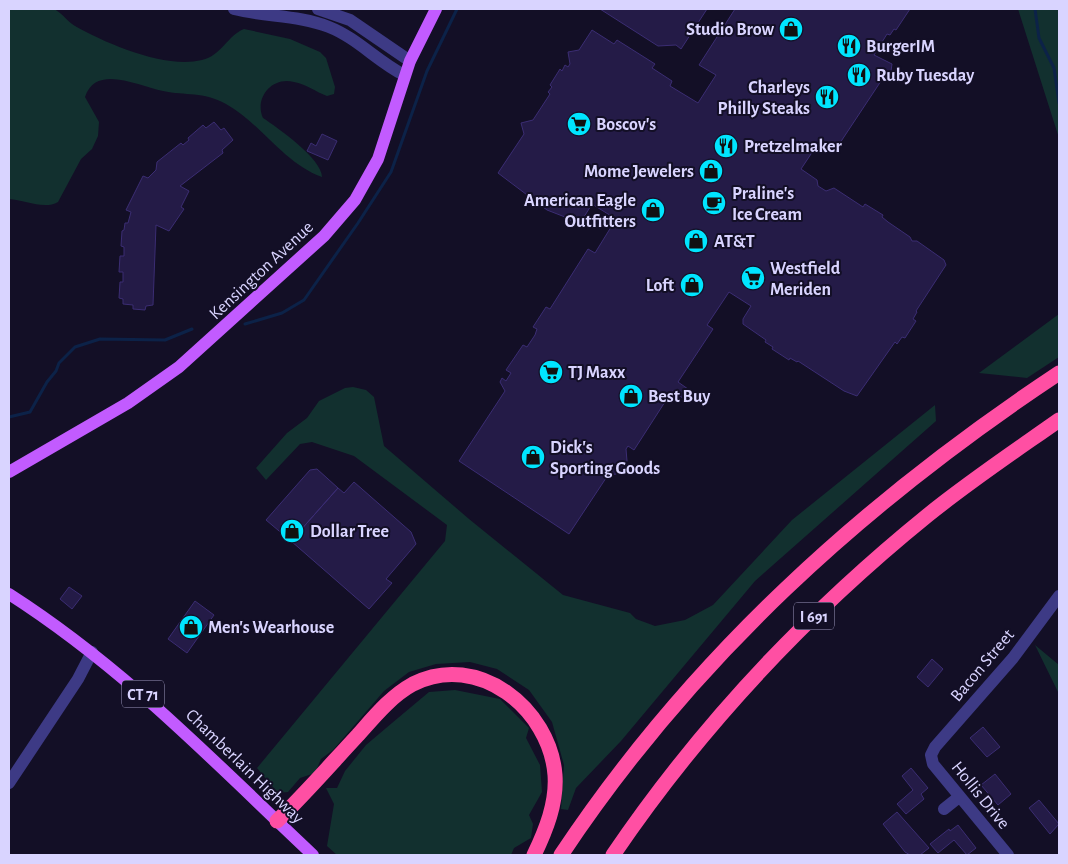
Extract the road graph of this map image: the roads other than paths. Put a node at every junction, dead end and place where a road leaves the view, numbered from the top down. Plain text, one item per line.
1 (234, 9) edge
2 (318, 9) edge
3 (436, 9) edge
4 (410, 61) junction
5 (404, 75) junction
6 (1059, 373) edge
7 (1059, 420) edge
8 (9, 472) edge
9 (9, 594) edge
10 (1059, 596) edge
11 (92, 652) junction
12 (931, 755) joint
13 (9, 783) edge
14 (959, 797) junction
15 (944, 809) dead end
16 (277, 821) junction
17 (313, 855) edge
18 (534, 855) edge
19 (561, 855) edge
20 (613, 855) edge
21 (1008, 855) edge

1 - 5 street
2 - 4 street
3 - 4 main road, Kensington Avenue
4 - 5 main road, Kensington Avenue
5 - 8 main road, Kensington Avenue
6 - 19 highway, I 691
7 - 20 highway, I 691
9 - 11 main road, Chamberlain Highway / CT 71
10 - 12 street, Bacon Street
11 - 13 street
11 - 16 main road, Chamberlain Highway / CT 71
12 - 14 street, Hollis Drive
14 - 15 street
14 - 21 street, Hollis Drive
16 - 17 main road, Chamberlain Highway / CT 71
16 - 18 highway

